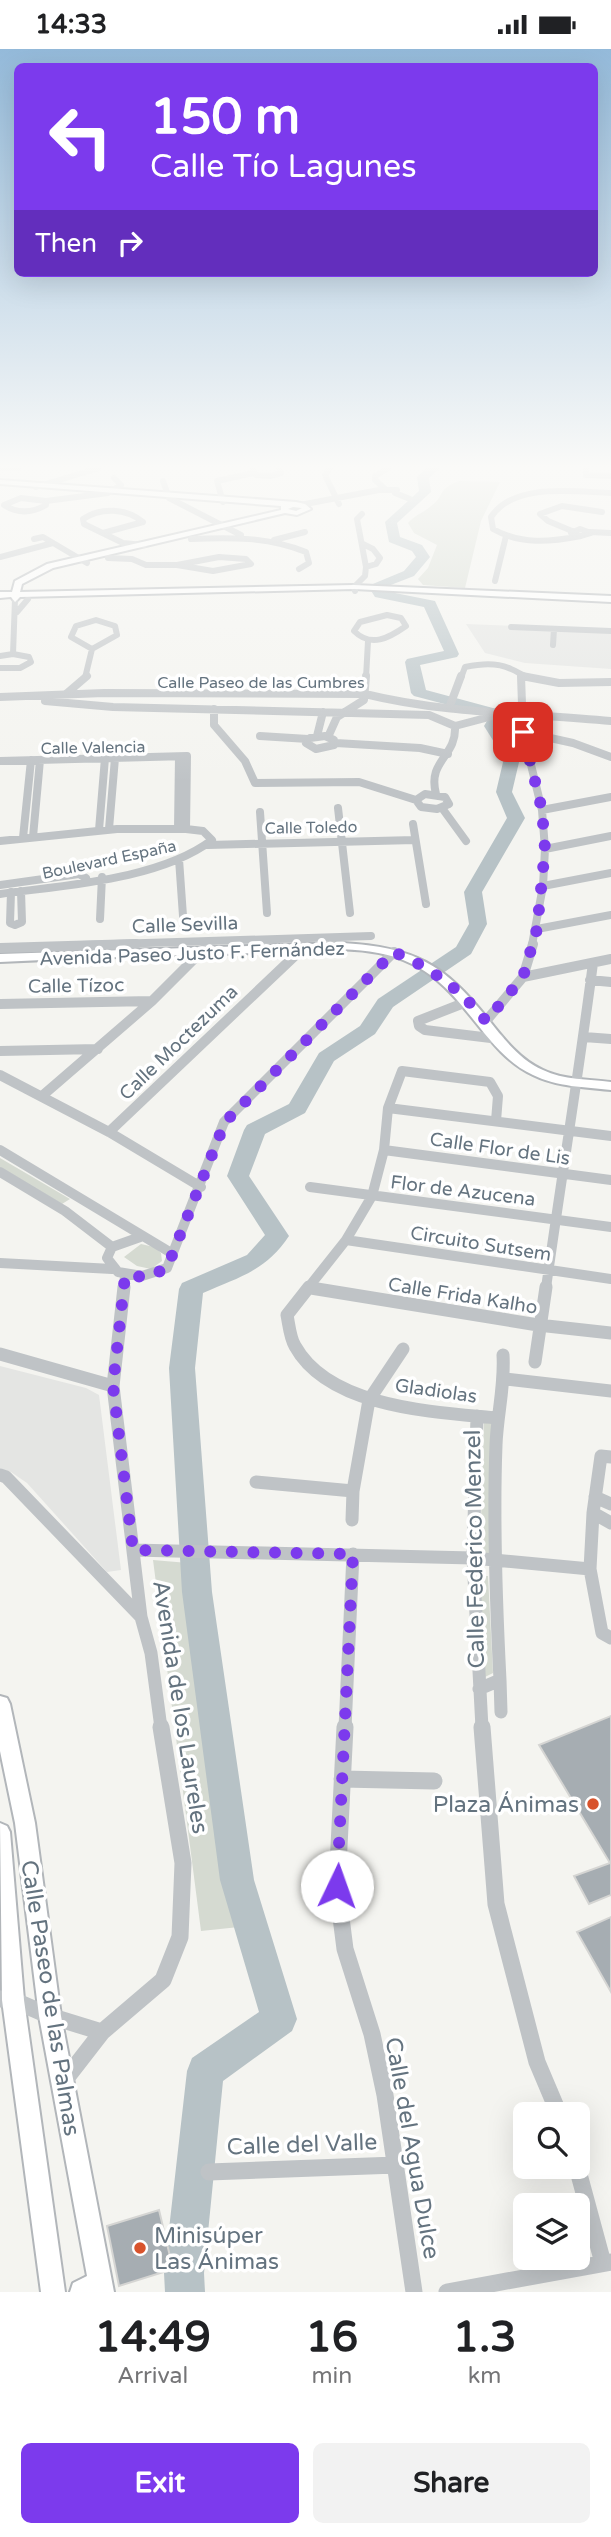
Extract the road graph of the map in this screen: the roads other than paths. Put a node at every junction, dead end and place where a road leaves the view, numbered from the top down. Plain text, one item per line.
1 (35, 573) edge
2 (47, 573) edge
3 (365, 573) edge
4 (497, 573) edge
5 (495, 582) dead end
6 (360, 589) junction
7 (0, 597) edge
8 (15, 597) junction
9 (28, 597) junction
10 (611, 599) edge
11 (17, 612) junction
12 (511, 627) dead end
13 (554, 629) junction
14 (611, 631) edge
15 (368, 641) junction
16 (553, 645) dead end
17 (92, 649) junction
18 (13, 654) junction
19 (0, 656) edge
20 (0, 669) edge
21 (521, 676) junction
22 (611, 682) edge
23 (96, 684) junction
24 (66, 694) junction
25 (365, 694) junction
26 (1, 700) edge
27 (98, 705) junction
28 (449, 708) junction
29 (214, 709) junction
30 (323, 712) junction
31 (521, 712) junction
32 (345, 713) junction
33 (499, 714) junction
34 (611, 721) edge
35 (455, 726) junction
36 (523, 732) junction
37 (260, 736) dead end
38 (317, 736) junction
39 (328, 737) junction
40 (308, 739) junction
41 (336, 743) junction
42 (447, 754) junction
43 (611, 757) edge
44 (115, 759) junction
45 (104, 760) junction
46 (0, 762) edge
47 (35, 762) junction
48 (113, 784) junction
49 (103, 785) junction
50 (436, 794) junction
51 (611, 797) edge
52 (416, 800) junction
53 (106, 807) junction
54 (338, 807) dead end
55 (442, 808) junction
56 (542, 810) junction
57 (260, 812) dead end
58 (413, 824) dead end
59 (182, 829) junction
60 (104, 830) junction
61 (66, 833) junction
62 (611, 836) edge
63 (28, 837) junction
64 (415, 839) junction
65 (343, 840) junction
66 (0, 841) edge
67 (466, 841) dead end
68 (260, 842) junction
69 (208, 845) junction
70 (0, 846) edge
71 (545, 849) junction
72 (179, 859) junction
73 (611, 873) edge
74 (102, 877) junction
75 (87, 880) junction
76 (0, 885) edge
77 (543, 886) junction
78 (21, 891) junction
79 (11, 892) junction
80 (0, 894) edge
81 (426, 904) dead end
82 (267, 913) dead end
83 (350, 913) dead end
84 (611, 915) edge
85 (183, 916) dead end
86 (100, 919) dead end
87 (537, 929) junction
88 (371, 936) dead end
89 (350, 943) junction
90 (0, 948) edge
91 (302, 949) junction
92 (202, 950) junction
93 (394, 952) junction
94 (0, 958) edge
95 (611, 959) edge
96 (593, 963) junction
97 (523, 977) junction
98 (590, 980) junction
99 (611, 982) edge
100 (152, 1001) junction
101 (469, 1001) junction
102 (0, 1004) edge
103 (486, 1021) junction
104 (584, 1037) junction
105 (499, 1039) junction
106 (611, 1039) edge
107 (98, 1049) junction
108 (0, 1051) edge
109 (0, 1075) edge
110 (578, 1082) junction
111 (611, 1086) edge
112 (41, 1096) junction
113 (388, 1108) junction
114 (496, 1121) junction
115 (568, 1131) junction
116 (109, 1132) junction
117 (611, 1136) edge
118 (0, 1150) edge
119 (384, 1150) junction
120 (0, 1172) edge
121 (561, 1174) junction
122 (611, 1180) edge
123 (201, 1187) junction
124 (310, 1187) dead end
125 (372, 1196) junction
126 (85, 1199) junction
127 (65, 1211) junction
128 (557, 1220) junction
129 (611, 1227) edge
130 (143, 1236) junction
131 (346, 1240) junction
132 (113, 1247) junction
133 (173, 1254) junction
134 (0, 1263) edge
135 (112, 1269) junction
136 (547, 1271) junction
137 (125, 1276) junction
138 (611, 1279) edge
139 (311, 1288) junction
140 (538, 1325) junction
141 (611, 1333) edge
142 (403, 1349) dead end
143 (0, 1355) edge
144 (503, 1355) dead end
145 (535, 1362) dead end
146 (506, 1379) junction
147 (113, 1386) junction
148 (611, 1391) edge
149 (369, 1400) junction
150 (477, 1416) junction
151 (497, 1418) junction
152 (611, 1457) edge
153 (0, 1475) edge
154 (256, 1482) dead end
155 (353, 1491) junction
156 (595, 1497) junction
157 (611, 1504) edge
158 (593, 1513) junction
159 (352, 1520) dead end
160 (611, 1523) edge
161 (133, 1550) junction
162 (353, 1554) junction
163 (473, 1558) junction
164 (494, 1560) junction
165 (590, 1569) junction
166 (141, 1617) junction
167 (611, 1639) edge
168 (500, 1680) junction
169 (479, 1689) junction
170 (0, 1704) edge
171 (501, 1712) dead end
172 (342, 1779) junction
173 (434, 1781) dead end
174 (0, 1832) edge
175 (6, 1999) edge
176 (50, 2016) junction
177 (103, 2032) junction
178 (62, 2083) junction
179 (554, 2102) edge
180 (396, 2165) junction
181 (209, 2172) dead end
182 (581, 2179) edge
183 (607, 2262) edge
184 (95, 2289) edge
185 (53, 2292) edge
186 (414, 2292) edge
187 (447, 2292) edge

1 - 8 street
2 - 9 street
3 - 6 street
4 - 5 street
6 - 9 street
6 - 10 street
7 - 8 street
8 - 9 street
8 - 11 street
9 - 11 street
11 - 18 street
12 - 13 street
13 - 14 street
13 - 16 street
15 - 15 street
15 - 25 street
17 - 17 street
17 - 23 street
18 - 19 street
18 - 20 street
21 - 22 street
21 - 28 street
21 - 31 street
23 - 24 street, Calle Paseo de las Cumbres
23 - 24 street
23 - 25 street, Calle Paseo de las Cumbres
23 - 27 street
24 - 26 street, Calle Paseo de las Cumbres
25 - 28 street, Calle Paseo de las Cumbres
25 - 32 street
26 - 27 street, Calle Paseo de las Cumbres
27 - 29 street, Calle Paseo de las Cumbres
28 - 33 street, Calle Paseo de las Cumbres
29 - 30 street, Calle Paseo de las Cumbres
29 - 52 street
30 - 32 street, Calle Paseo de las Cumbres
30 - 38 street
31 - 33 street, Calle Paseo de las Cumbres
31 - 34 street, Calle Paseo de las Cumbres
31 - 36 street
32 - 35 street, Calle Paseo de las Cumbres
32 - 39 street
33 - 35 street
35 - 42 street
36 - 43 street
36 - 56 street
37 - 40 street
38 - 39 street
38 - 40 street
39 - 41 street
40 - 41 street
41 - 42 street
42 - 50 street
44 - 45 street, Calle Valencia
44 - 48 street
44 - 59 street, Calle Valencia
45 - 47 street, Calle Valencia
45 - 49 street
46 - 47 street, Calle Valencia
47 - 63 street
48 - 49 street
48 - 53 street
49 - 53 street
50 - 52 street
50 - 55 street
51 - 56 street
52 - 55 street
53 - 60 street
54 - 65 street
55 - 67 street
56 - 71 street
57 - 68 street
58 - 64 street
59 - 60 street, Boulevard España
59 - 69 street, Boulevard España
60 - 61 street, Boulevard España
61 - 63 street, Boulevard España
61 - 70 street
62 - 71 street
63 - 66 street, Boulevard España
64 - 65 street, Calle Toledo
64 - 81 street
65 - 68 street, Calle Toledo
65 - 83 street
68 - 69 street, Calle Toledo
68 - 82 street
69 - 72 street, Boulevard España
71 - 77 street
72 - 74 street, Boulevard España
72 - 85 street
73 - 77 street
74 - 75 street, Boulevard España
74 - 86 street
75 - 76 street
75 - 78 street, Boulevard España
77 - 87 street
78 - 79 street, Boulevard España
78 - 79 street
79 - 80 street, Boulevard España
84 - 87 street
87 - 97 street
88 - 89 street, Calle Sevilla
89 - 90 street, Calle Sevilla
89 - 91 street, Avenida Paseo Justo F. Fernández
89 - 93 street, Avenida Paseo Justo F. Fernández
91 - 92 street, Avenida Paseo Justo F. Fernández
91 - 116 street, Calle Moctezuma
92 - 94 street, Avenida Paseo Justo F. Fernández
92 - 100 street
93 - 101 street, Avenida Paseo Justo F. Fernández
93 - 123 street
95 - 96 street
96 - 97 street
96 - 98 street
97 - 103 street
98 - 99 street
98 - 104 street
100 - 102 street, Calle Tízoc
100 - 107 street
101 - 103 street, Avenida Paseo Justo F. Fernández
101 - 105 street
103 - 105 street, Avenida Paseo Justo F. Fernández
104 - 106 street
104 - 110 street
105 - 110 street, Avenida Paseo Justo F. Fernández
107 - 108 street
107 - 112 street
109 - 112 street
110 - 111 street, Avenida Paseo Justo F. Fernández
110 - 115 street
112 - 116 street
113 - 114 street
113 - 114 street
113 - 119 street, Gladiolas
114 - 115 street
115 - 117 street
115 - 121 street
116 - 123 street
118 - 126 street
119 - 121 street, Calle Flor de Lis
119 - 125 street, Gladiolas
120 - 127 street
121 - 122 street, Calle Flor de Lis
121 - 128 street
123 - 133 street
124 - 125 street, Flor de Azucena
125 - 128 street, Flor de Azucena
125 - 131 street, Gladiolas
126 - 127 street
126 - 130 street
127 - 132 street
128 - 129 street, Flor de Azucena
128 - 136 street
130 - 132 street
130 - 133 street
131 - 136 street, Circuito Sutsem
131 - 139 street, Gladiolas
132 - 135 street
133 - 137 street
134 - 135 street
135 - 137 street
136 - 138 street, Circuito Sutsem
136 - 140 street
137 - 147 street, Avenida de los Laureles
139 - 140 street, Calle Frida Kalho
139 - 149 street, Gladiolas
140 - 141 street, Calle Frida Kalho
140 - 145 street
142 - 149 street
143 - 147 street
144 - 146 street
146 - 148 street
146 - 151 street, Calle Federico Menzel
147 - 161 street, Avenida de los Laureles
149 - 150 street, Gladiolas
149 - 155 street
150 - 151 street, Gladiolas
150 - 163 street, Calle Federico Menzel
151 - 164 street, Calle Federico Menzel
152 - 156 street
153 - 166 street
154 - 155 street
155 - 159 street
156 - 157 street
156 - 158 street
158 - 160 street
158 - 165 street
161 - 162 street
161 - 166 street, Avenida de los Laureles
162 - 163 street
162 - 172 street, Calle del Agua Dulce
163 - 164 street
163 - 169 street, Calle Federico Menzel
164 - 165 street
164 - 168 street, Calle Federico Menzel
165 - 167 street
166 - 177 street, Avenida de los Laureles
168 - 169 street, Calle Federico Menzel
168 - 171 street, Calle Federico Menzel
169 - 179 street, Calle Federico Menzel
170 - 176 street, Calle Paseo de las Palmas
172 - 173 street
172 - 180 street, Calle del Agua Dulce
174 - 175 street, Calle Paseo de las Palmas
175 - 176 street
175 - 185 street, Calle Paseo de las Palmas
176 - 177 street
176 - 178 street, Calle Paseo de las Palmas
177 - 178 street, Avenida de los Laureles
178 - 184 street, Calle Paseo de las Palmas
180 - 181 street, Calle del Valle
180 - 186 street, Calle del Agua Dulce
182 - 183 street
183 - 187 street

